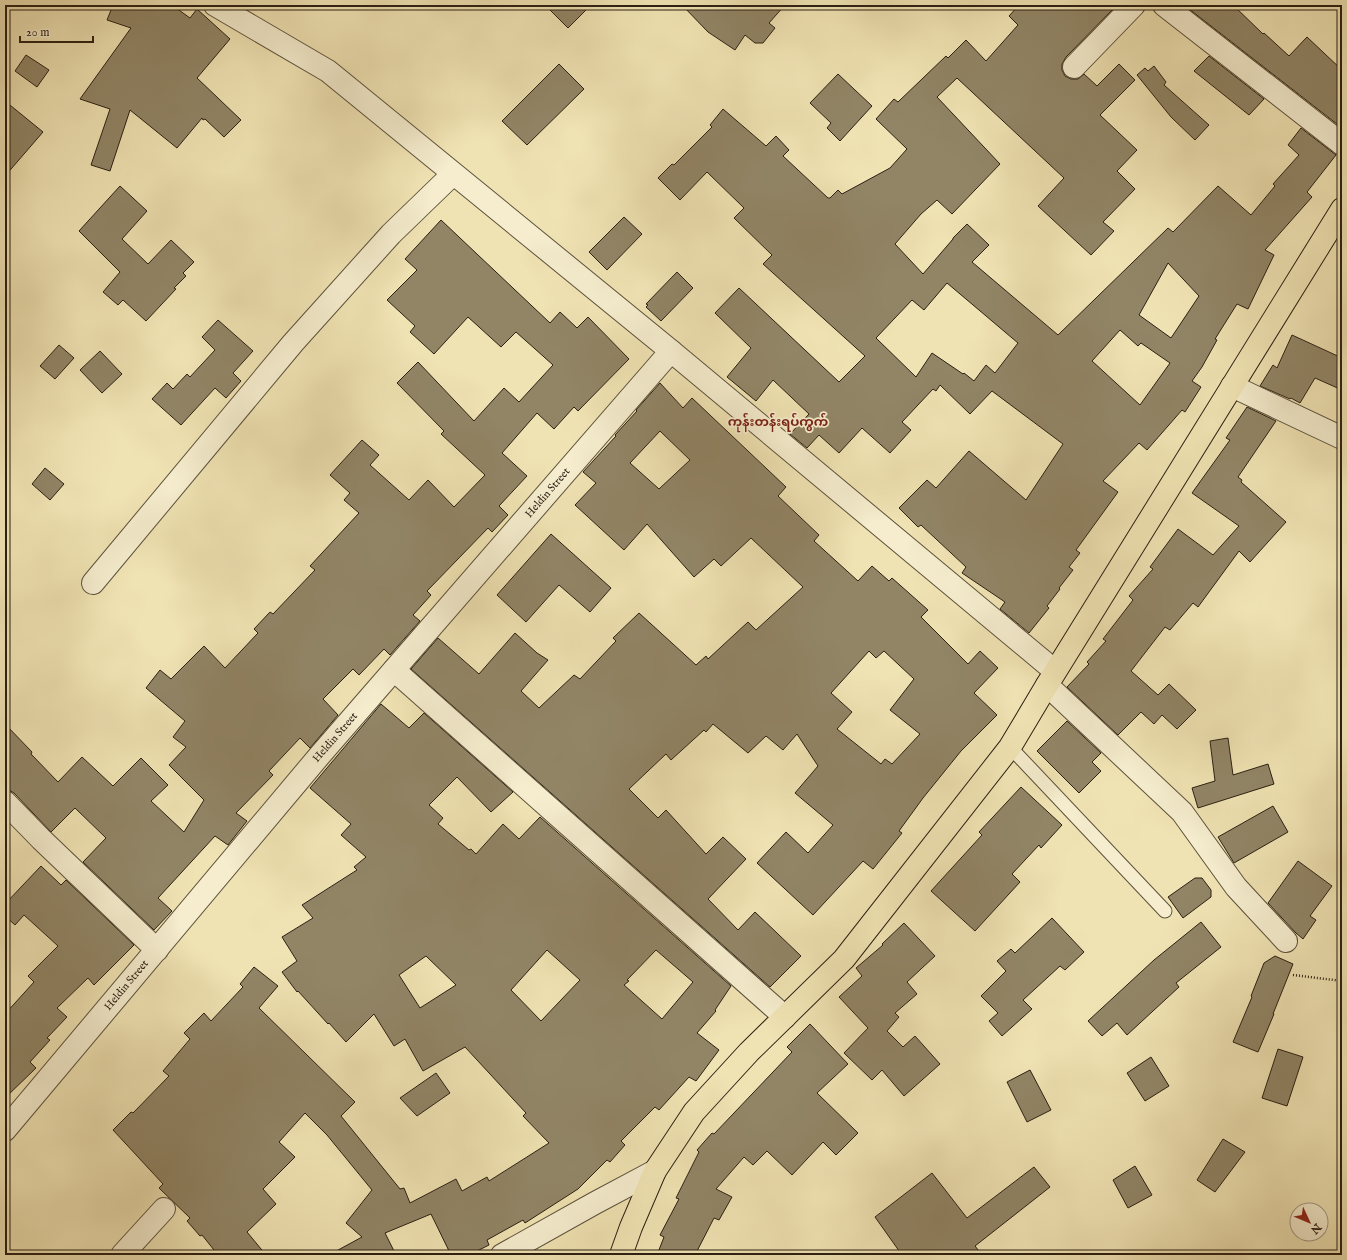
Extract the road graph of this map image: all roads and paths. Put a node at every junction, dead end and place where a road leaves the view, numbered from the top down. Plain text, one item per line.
1 (215, 5) edge
2 (1134, 5) edge
3 (1164, 5) edge
4 (1074, 68) dead end
5 (1342, 144) edge
6 (453, 174) junction
7 (1342, 209) edge
8 (671, 351) junction
9 (1232, 386) junction
10 (1342, 438) edge
11 (93, 583) dead end
12 (394, 670) junction
13 (1051, 678) junction
14 (1010, 746) junction
15 (5, 802) edge
16 (1165, 911) dead end
17 (1286, 941) dead end
18 (157, 950) junction
19 (1293, 975) dead end
20 (1342, 981) edge
21 (1342, 1013) edge
22 (785, 1017) junction
23 (1338, 1028) dead end
24 (5, 1130) edge
25 (655, 1171) junction
26 (164, 1209) dead end
27 (122, 1255) edge
28 (502, 1255) edge
29 (620, 1255) edge

1 - 6 street
2 - 4 street
3 - 5 street
6 - 8 street
6 - 11 street
7 - 9 main road
8 - 12 street, Heldin Street
8 - 13 street
9 - 10 street
9 - 13 main road
12 - 18 street, Heldin Street
12 - 22 street
13 - 14 main road
13 - 17 street
14 - 16 lane
14 - 22 main road
15 - 18 street
18 - 24 street, Heldin Street
19 - 20 path
21 - 23 path
22 - 25 main road
25 - 28 street
25 - 29 main road
26 - 27 street

